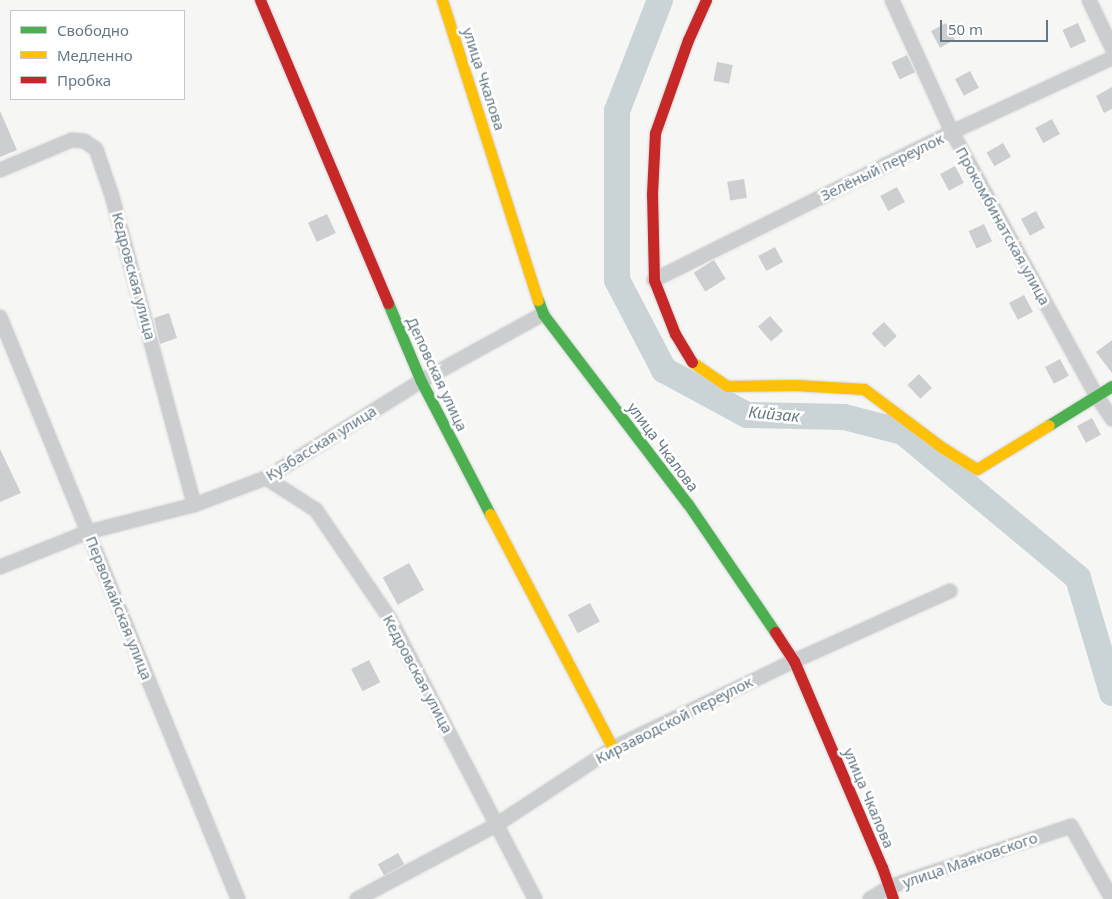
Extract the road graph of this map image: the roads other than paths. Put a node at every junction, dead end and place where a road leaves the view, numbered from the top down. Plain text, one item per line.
1 (260, 0) edge
2 (442, 0) edge
3 (706, 0) edge
4 (892, 0) edge
5 (1089, 0) edge
6 (1112, 48) edge
7 (1112, 58) edge
8 (952, 132) junction
9 (0, 170) edge
10 (654, 280) junction
11 (543, 314) junction
12 (0, 317) edge
13 (421, 381) junction
14 (1112, 386) edge
15 (1096, 394) junction
16 (1112, 418) edge
17 (266, 478) junction
18 (194, 505) junction
19 (88, 532) junction
20 (0, 567) edge
21 (950, 592) dead end
22 (794, 661) junction
23 (613, 748) junction
24 (496, 825) junction
25 (891, 893) edge
26 (238, 899) edge
27 (357, 899) edge
28 (535, 899) edge
29 (870, 899) edge
30 (1112, 899) edge

1 - 13 street, Деповская улица
2 - 11 street, улица Чкалова
3 - 10 street
4 - 8 street, Прокомбинатская улица
5 - 6 street
7 - 8 street, Зелёный переулок
8 - 10 street, Зелёный переулок
8 - 15 street, Прокомбинатская улица
9 - 18 street, Кедровская улица
10 - 15 street
11 - 13 street, Кузбасская улица
11 - 22 street, улица Чкалова
12 - 19 street, Первомайская улица
13 - 17 street, Кузбасская улица
13 - 23 street, Деповская улица
14 - 15 street
15 - 16 street, Прокомбинатская улица
17 - 18 street, Кузбасская улица
17 - 24 street, Кедровская улица
18 - 19 street, Кузбасская улица
19 - 20 street, Кузбасская улица
19 - 26 street, Первомайская улица
21 - 22 street, Кирзаводской переулок
22 - 23 street, Кирзаводской переулок
22 - 25 street, улица Чкалова
23 - 24 street, Кирзаводской переулок
24 - 27 street, Кирзаводской переулок
24 - 28 street, Кедровская улица
25 - 29 street, улица Маяковского
25 - 30 street, улица Маяковского

